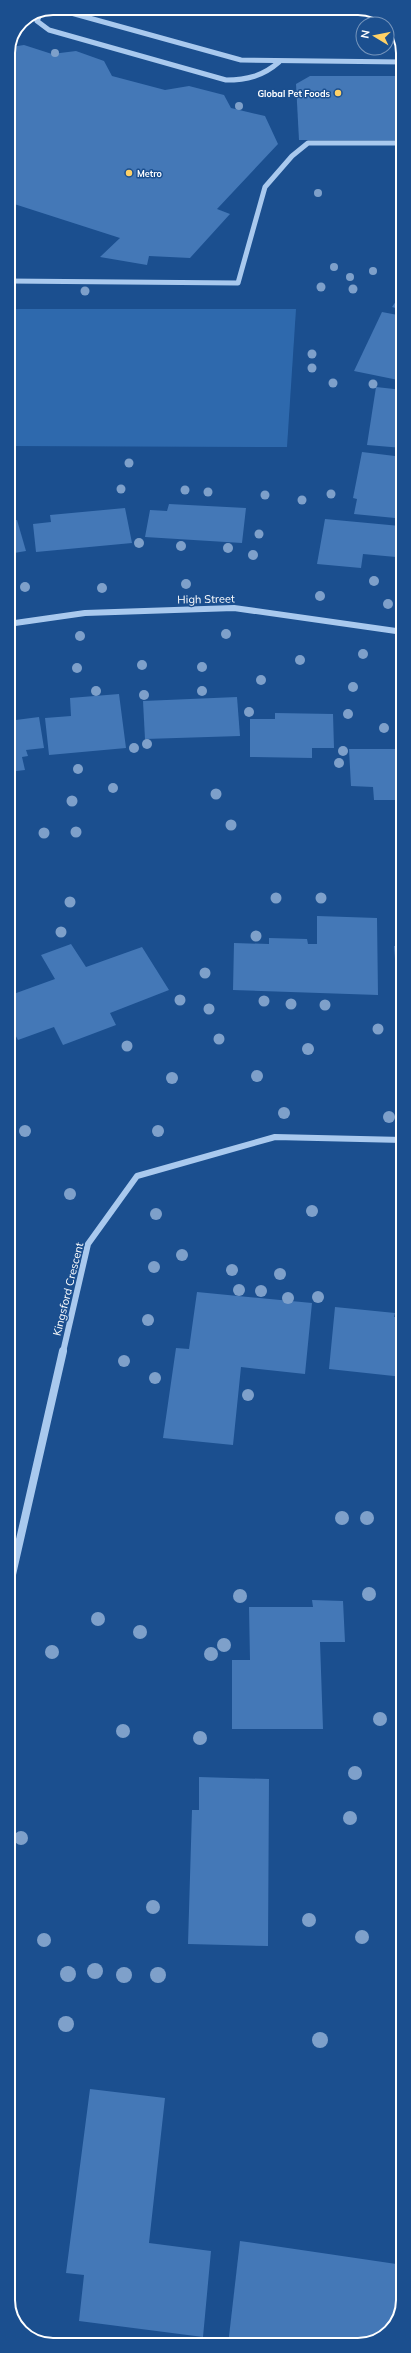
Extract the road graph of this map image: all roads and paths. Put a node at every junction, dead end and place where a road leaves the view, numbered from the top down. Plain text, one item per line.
1 (77, 15) edge
2 (38, 18) edge
3 (279, 62) junction
4 (396, 62) edge
5 (396, 143) edge
6 (15, 281) edge
7 (15, 623) edge
8 (396, 631) edge
9 (396, 1140) edge
10 (15, 1562) edge

1 - 3 street
2 - 3 street
3 - 4 street
5 - 6 street
7 - 8 street, High Street
9 - 10 street, Kingsford Crescent

